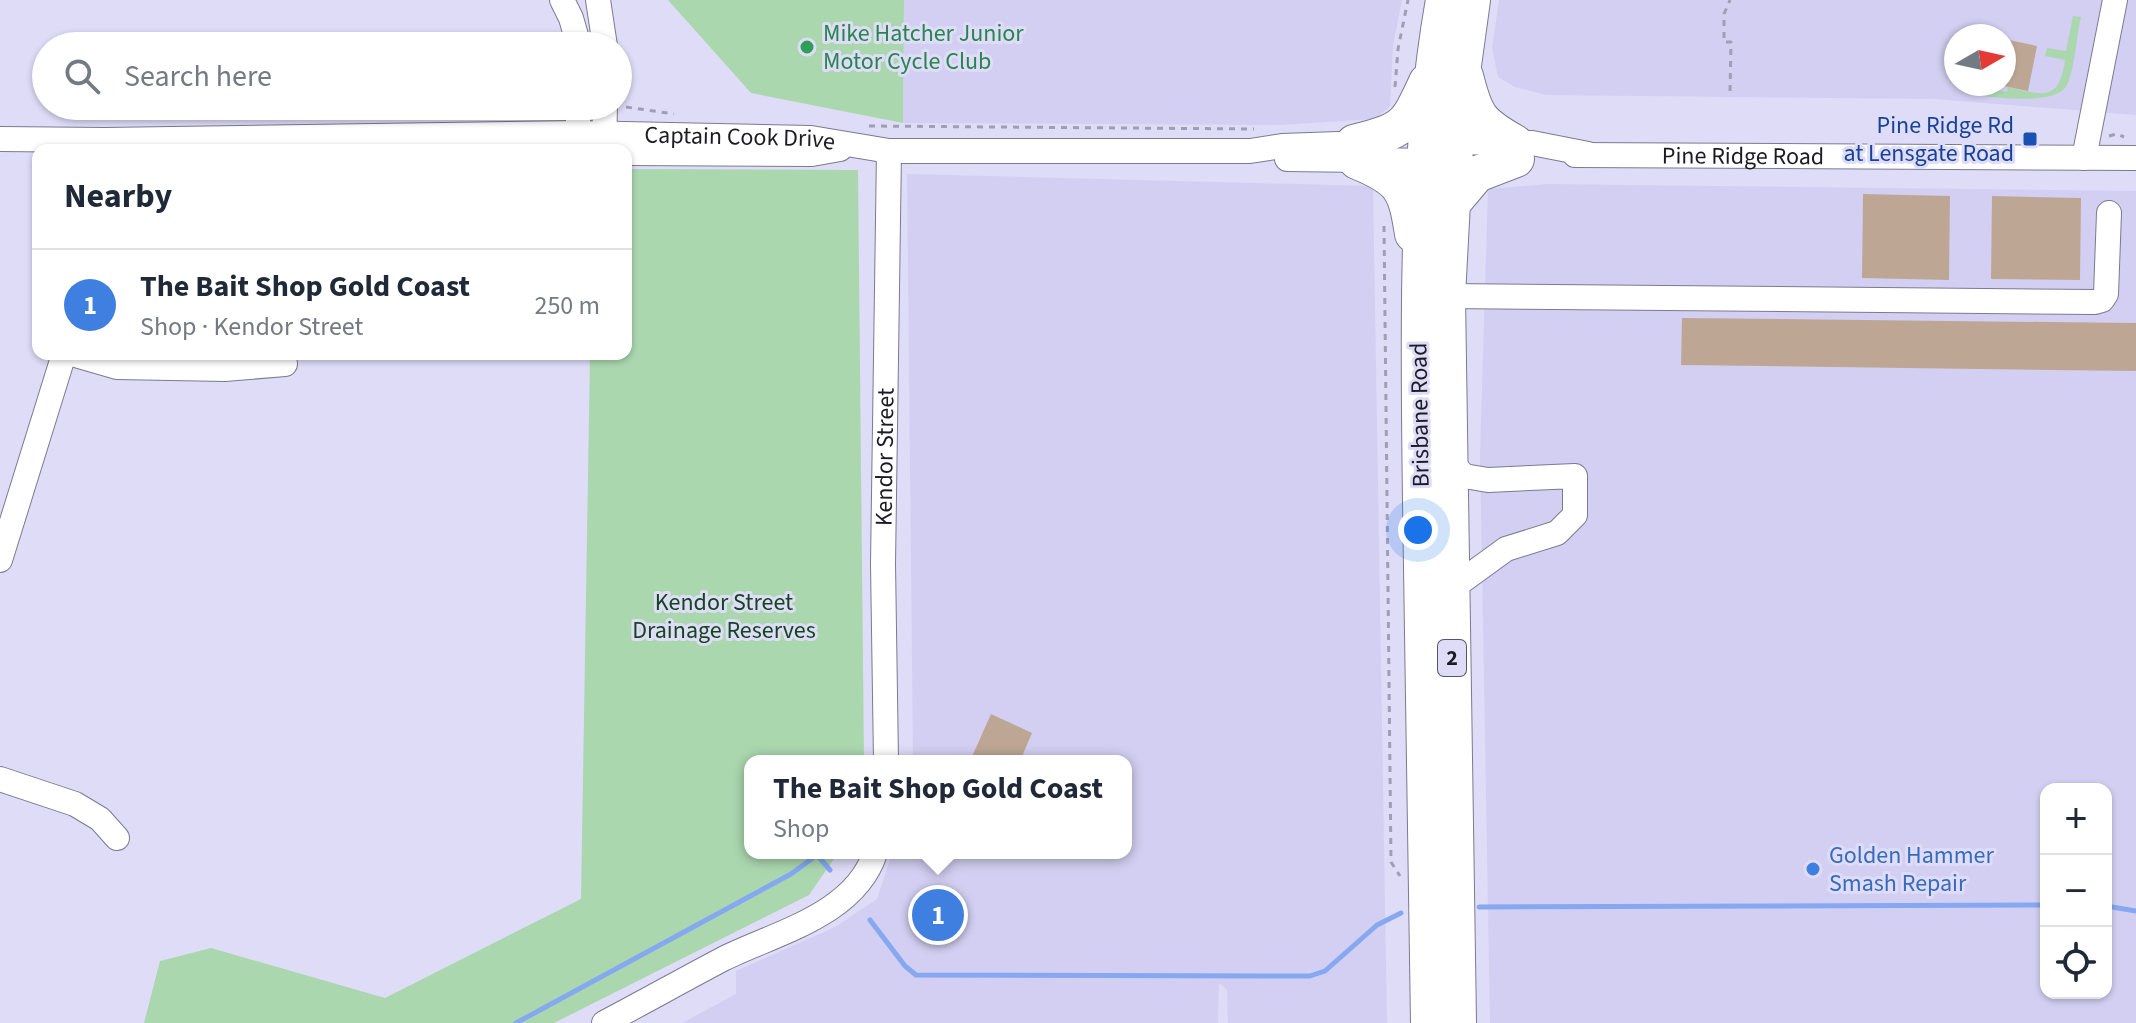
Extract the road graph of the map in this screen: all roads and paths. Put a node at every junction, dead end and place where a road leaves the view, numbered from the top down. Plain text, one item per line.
1 (562, 0) edge
2 (598, 0) edge
3 (1408, 0) edge
4 (1444, 0) edge
5 (1472, 0) edge
6 (1730, 0) edge
7 (2115, 0) edge
8 (575, 32) edge
9 (603, 32) edge
10 (1448, 65) junction
11 (1730, 91) dead end
12 (632, 108) edge
13 (684, 114) dead end
14 (578, 120) edge
15 (610, 120) edge
16 (1268, 129) dead end
17 (856, 136) junction
18 (0, 139) edge
19 (577, 141) edge
20 (604, 142) edge
21 (88, 144) edge
22 (223, 144) edge
23 (1434, 145) junction
24 (889, 151) junction
25 (1516, 151) junction
26 (1355, 152) junction
27 (632, 153) edge
28 (0, 155) edge
29 (32, 156) edge
30 (2084, 158) junction
31 (2136, 158) edge
32 (1450, 206) junction
33 (2109, 213) dead end
34 (1384, 219) dead end
35 (1433, 288) junction
36 (62, 360) edge
37 (93, 360) edge
38 (285, 364) dead end
39 (1449, 459) junction
40 (0, 560) edge
41 (1451, 589) junction
42 (886, 755) edge
43 (0, 779) edge
44 (117, 838) dead end
45 (872, 859) edge
46 (1405, 885) dead end
47 (604, 1023) edge
48 (1429, 1023) edge
49 (1458, 1023) edge

1 - 8 street
2 - 9 street
3 - 23 path
4 - 10 highway, Brisbane Road / 2
5 - 10 highway, Brisbane Road / 2
6 - 11 path
7 - 30 street
10 - 23 highway, Brisbane Road / 2
10 - 23 highway
10 - 25 highway
12 - 13 path
14 - 19 street
15 - 20 street
16 - 17 path
17 - 20 street, Captain Cook Drive
17 - 24 street, Captain Cook Drive
17 - 27 street, Captain Cook Drive
18 - 21 street, Captain Cook Drive
19 - 20 street, Captain Cook Drive
19 - 22 street, Captain Cook Drive
23 - 25 street, Pine Ridge Road
23 - 26 highway
23 - 32 highway, Brisbane Road / 2
23 - 35 highway, Brisbane Road / 2
24 - 26 street, Captain Cook Drive
24 - 42 street, Kendor Street
25 - 30 street, Pine Ridge Road
25 - 32 highway
26 - 35 highway
28 - 29 street
30 - 31 street, Pine Ridge Road
32 - 35 highway, Brisbane Road / 2
33 - 35 street
34 - 46 path
35 - 39 highway, Brisbane Road / 2
35 - 48 highway, Brisbane Road / 2
36 - 40 street
37 - 38 street
39 - 41 highway, Brisbane Road / 2
39 - 41 street
41 - 49 highway, Brisbane Road / 2
43 - 44 street
45 - 47 street

